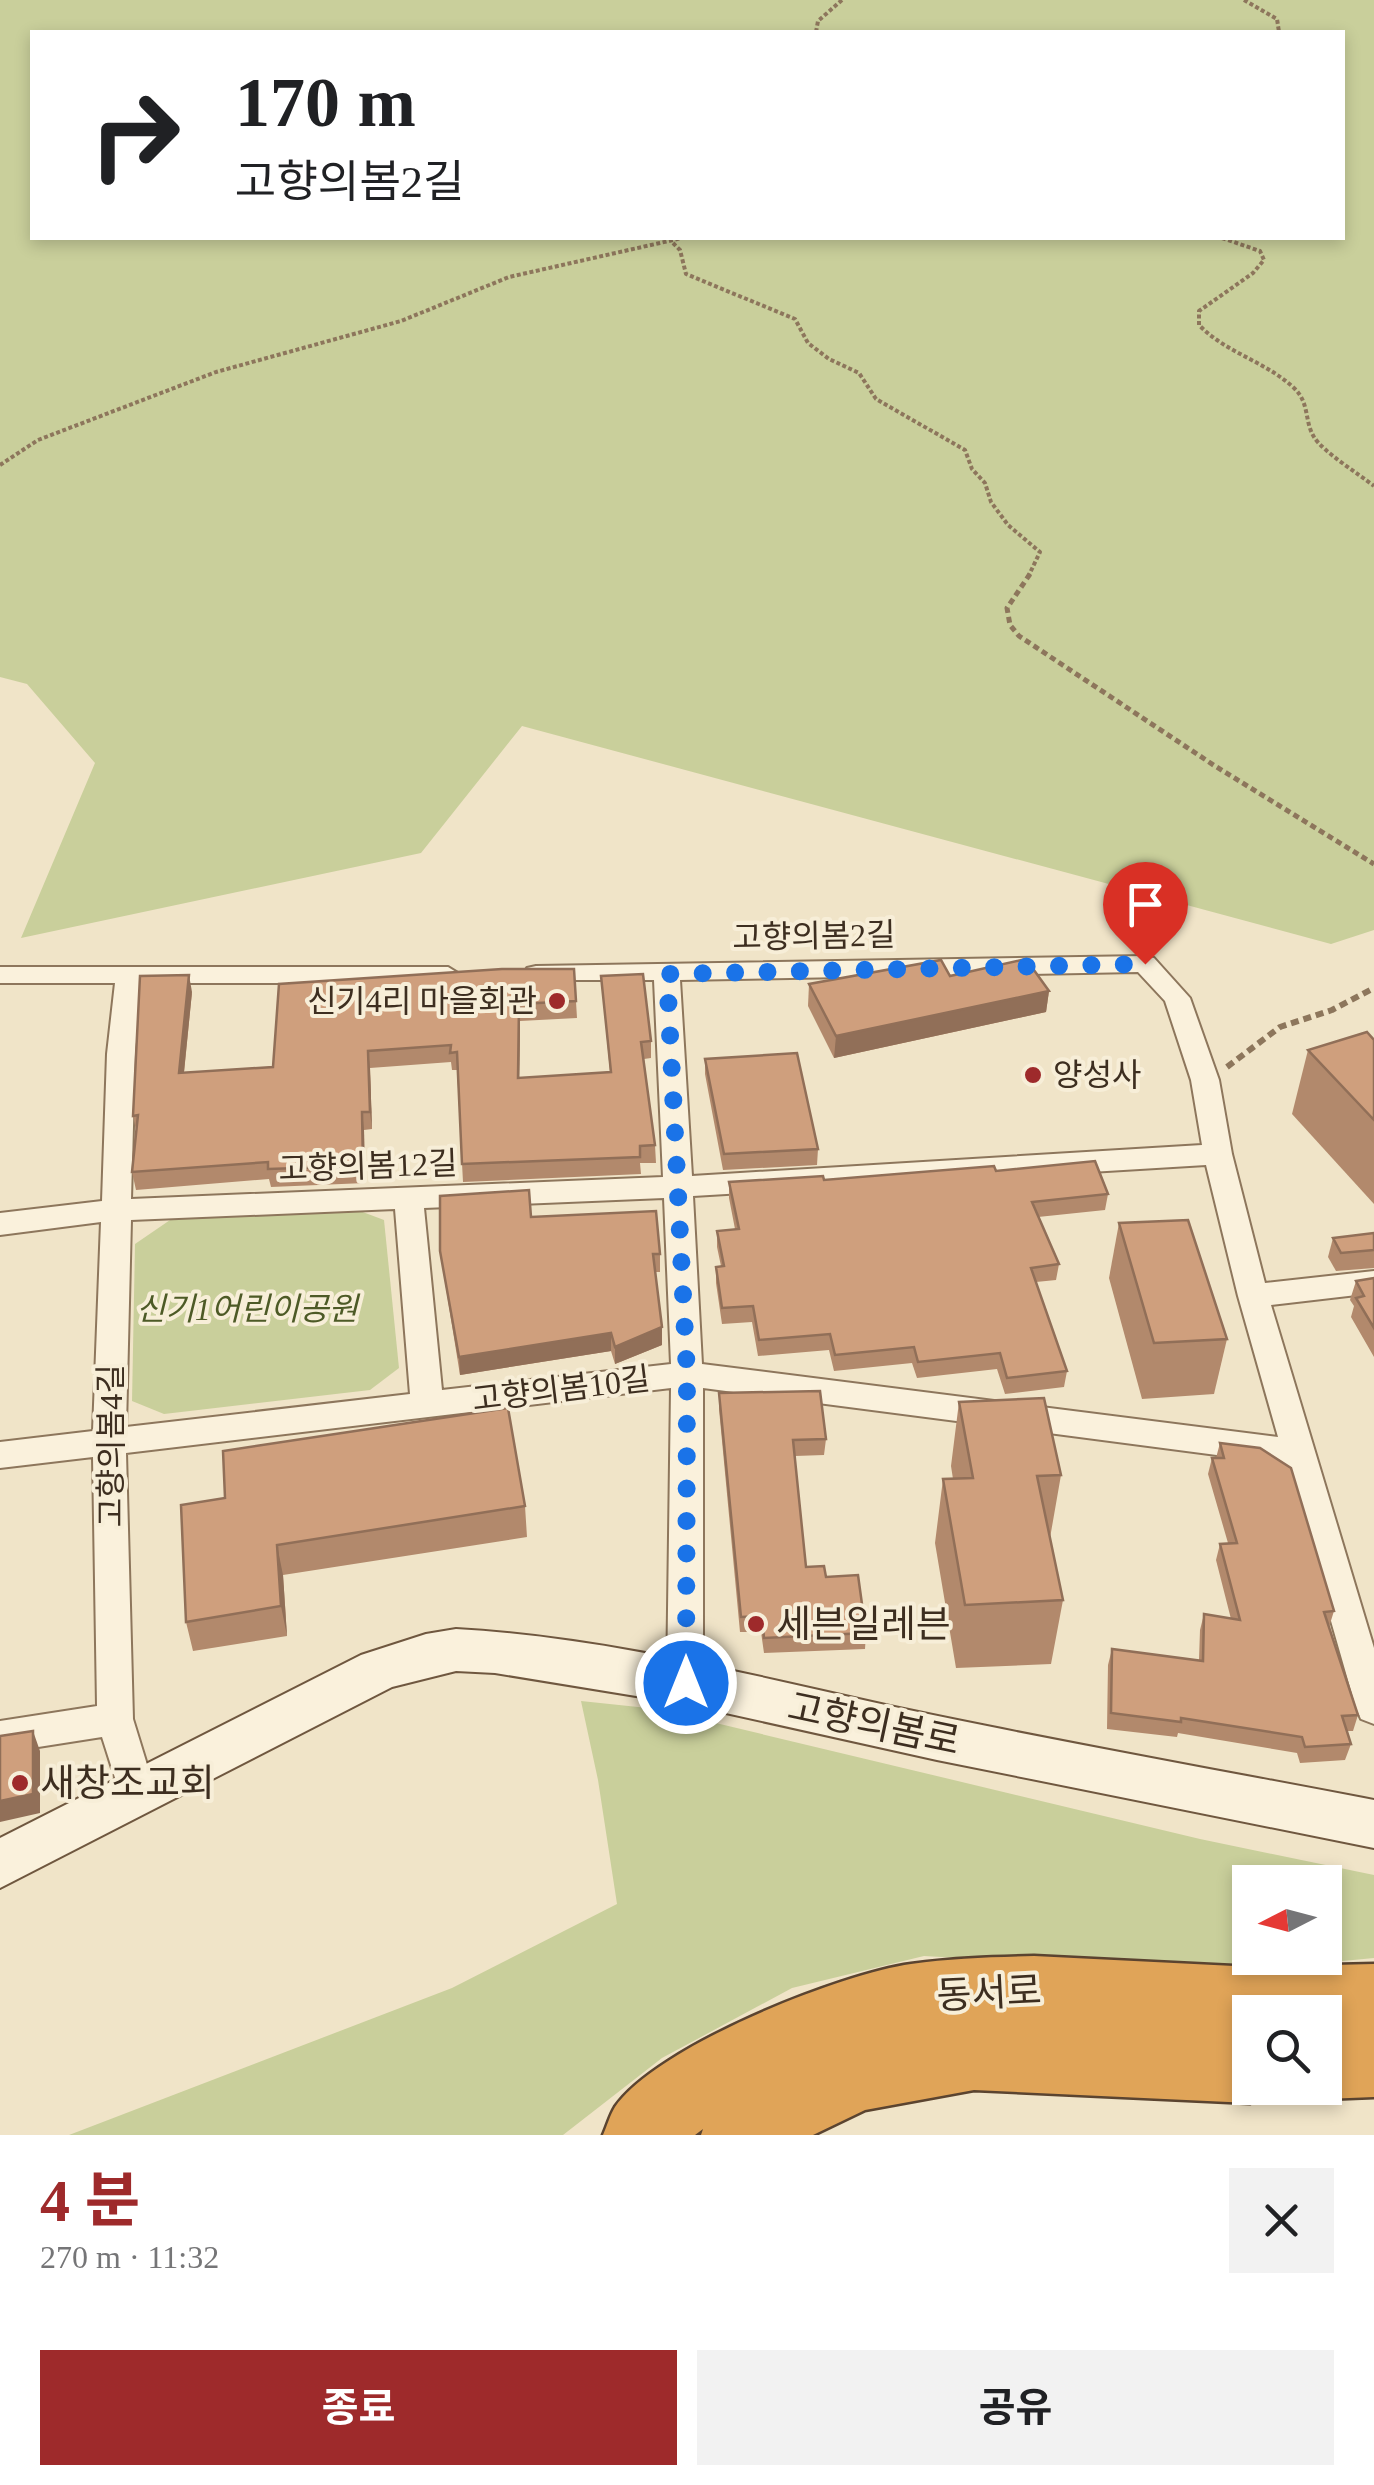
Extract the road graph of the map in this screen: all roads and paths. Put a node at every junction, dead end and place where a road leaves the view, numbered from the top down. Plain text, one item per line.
1 (842, 0) edge
2 (1244, 0) edge
3 (816, 30) edge
4 (1279, 30) edge
5 (679, 240) edge
6 (1228, 240) edge
7 (673, 244) junction
8 (0, 466) edge
9 (1374, 486) edge
10 (1374, 864) edge
11 (468, 974) edge
12 (507, 974) edge
13 (667, 974) junction
14 (0, 975) edge
15 (128, 976) junction
16 (1374, 988) edge
17 (1205, 1080) junction
18 (1218, 1154) junction
19 (678, 1187) junction
20 (409, 1200) junction
21 (115, 1210) junction
22 (0, 1224) edge
23 (1374, 1282) edge
24 (1253, 1296) junction
25 (687, 1374) junction
26 (427, 1404) junction
27 (109, 1440) junction
28 (1299, 1452) junction
29 (0, 1455) edge
30 (686, 1683) junction
31 (1374, 1708) edge
32 (115, 1719) junction
33 (0, 1738) edge
34 (137, 1794) junction
35 (1374, 1824) edge
36 (0, 1864) edge
37 (1374, 1999) edge
38 (1374, 2060) edge
39 (1342, 2061) edge
40 (1232, 2065) edge
41 (641, 2135) edge
42 (738, 2135) edge

1 - 3 path
2 - 4 path
5 - 7 path
6 - 9 path
7 - 8 path
7 - 10 path
11 - 15 street
12 - 13 street, 고향의봄2길
13 - 17 street, 고향의봄2길
13 - 19 street
14 - 15 street
15 - 21 street, 고향의봄4길
16 - 17 path
17 - 18 street, 고향의봄2길
18 - 19 street, 고향의봄12길
18 - 24 street, 고향의봄2길
19 - 20 street, 고향의봄12길
19 - 25 street
20 - 21 street, 고향의봄12길
20 - 26 street
21 - 22 street, 고향의봄12길
21 - 27 street, 고향의봄4길
23 - 24 street
24 - 28 street, 고향의봄2길
25 - 26 street, 고향의봄10길
25 - 28 street, 고향의봄10길
25 - 30 street
26 - 27 street, 고향의봄10길
27 - 29 street, 고향의봄10길
27 - 32 street, 고향의봄4길
28 - 31 street, 고향의봄2길
30 - 34 street, 고향의봄로
30 - 35 street, 고향의봄로
32 - 33 street
32 - 34 street, 고향의봄4길
34 - 36 street, 고향의봄로
37 - 41 highway, 동서로
38 - 39 highway
40 - 42 highway, 동서로

